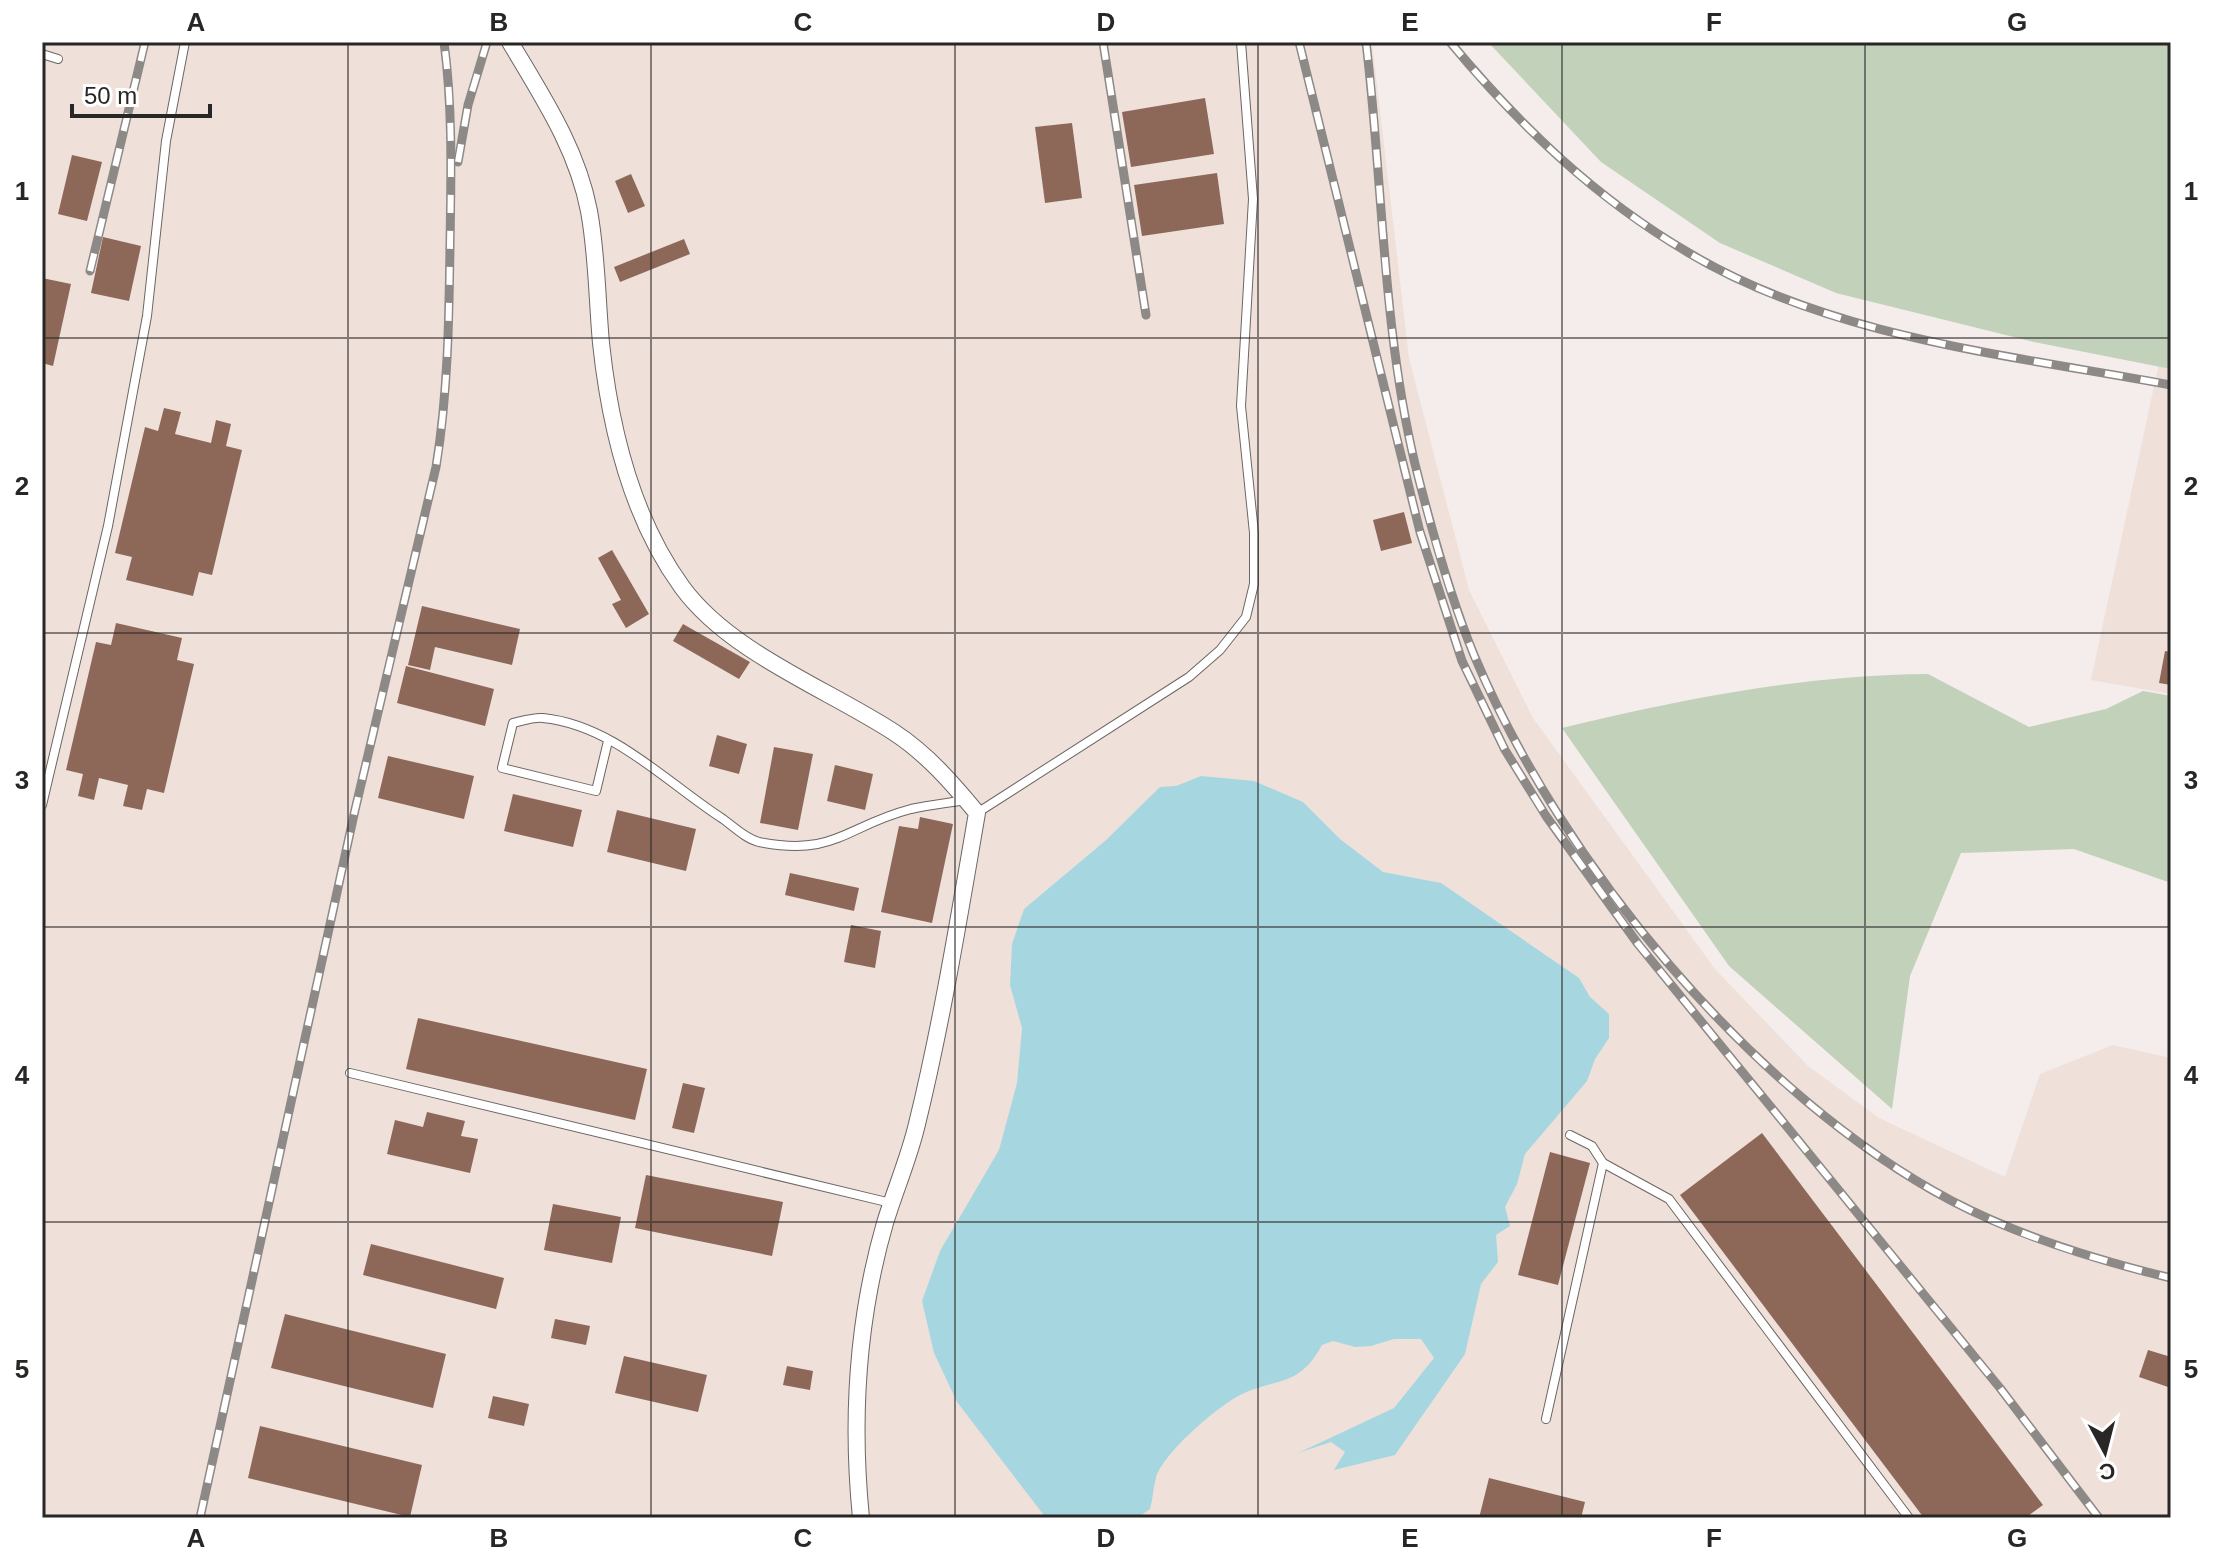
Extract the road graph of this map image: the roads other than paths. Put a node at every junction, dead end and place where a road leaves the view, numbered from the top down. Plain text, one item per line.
1 (185, 42) edge
2 (510, 42) edge
3 (1241, 42) edge
4 (42, 54) edge
5 (58, 59) dead end
6 (608, 741) junction
7 (42, 805) edge
8 (972, 807) junction
9 (350, 1073) dead end
10 (1570, 1135) dead end
11 (1603, 1163) junction
12 (892, 1203) junction
13 (1546, 1419) dead end
14 (861, 1518) edge
15 (1909, 1518) edge

1 - 7 lane
2 - 8 street
3 - 8 lane
4 - 5 lane
6 - 6 lane
6 - 8 lane
8 - 12 street
9 - 12 lane
10 - 11 lane
11 - 13 lane
11 - 15 lane
12 - 14 street

